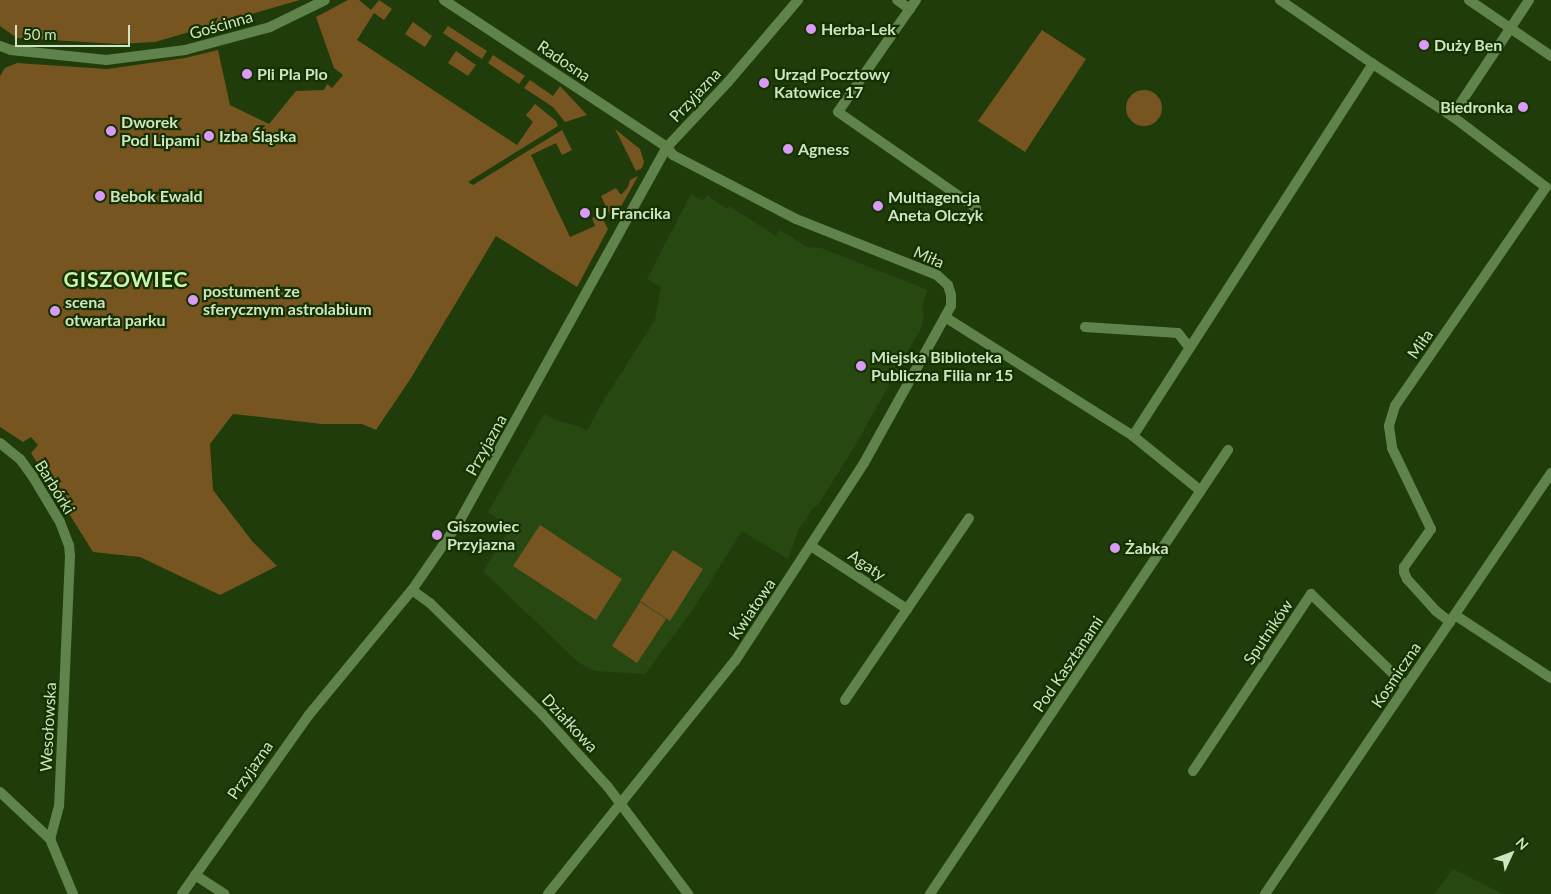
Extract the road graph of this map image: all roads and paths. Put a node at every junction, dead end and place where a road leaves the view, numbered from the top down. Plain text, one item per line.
1 (325, 0) edge
2 (444, 0) edge
3 (798, 0) edge
4 (897, 0) edge
5 (916, 0) edge
6 (1280, 0) edge
7 (1469, 0) edge
8 (1529, 0) edge
9 (910, 9) junction
10 (1511, 28) junction
11 (0, 46) edge
12 (1551, 56) edge
13 (1373, 64) junction
14 (1452, 116) junction
15 (667, 147) junction
16 (976, 208) dead end
17 (945, 317) junction
18 (1085, 326) dead end
19 (1189, 347) junction
20 (1133, 436) junction
21 (0, 443) edge
22 (1228, 450) dead end
23 (1551, 473) edge
24 (1201, 491) junction
25 (969, 518) dead end
26 (811, 546) junction
27 (70, 556) joint
28 (412, 590) junction
29 (907, 609) junction
30 (1452, 619) junction
31 (1551, 678) edge
32 (1406, 686) junction
33 (845, 700) dead end
34 (1192, 771) dead end
35 (0, 792) edge
36 (621, 804) junction
37 (50, 839) junction
38 (195, 875) junction
39 (74, 894) edge
40 (182, 894) edge
41 (224, 894) edge
42 (548, 894) edge
43 (688, 894) edge
44 (930, 894) edge
45 (1265, 894) edge

1 - 11 street, Gościnna
2 - 15 street, Radosna
3 - 15 street, Przyjazna
4 - 9 street
5 - 9 street
6 - 13 street, Miła
7 - 10 street
8 - 10 street
9 - 16 street
10 - 12 street
10 - 14 street
13 - 14 street, Miła
13 - 19 street
14 - 30 street, Miła
15 - 17 street, Miła
15 - 28 street, Przyjazna
17 - 20 street
17 - 26 street, Kwiatowa
18 - 19 street
19 - 20 street
20 - 24 street
21 - 27 street, Barbórki
22 - 24 street, Pod Kasztanami
23 - 30 street, Kosmiczna
24 - 44 street, Pod Kasztanami
25 - 29 street
26 - 29 street, Agaty
26 - 36 street, Kwiatowa
27 - 37 street, Wesołowska
28 - 36 street, Działkowa
28 - 38 street, Przyjazna
29 - 33 street
30 - 31 street
30 - 32 street, Kosmiczna
32 - 34 street, Sputników
32 - 45 street, Kosmiczna
35 - 37 street
36 - 42 street, Kwiatowa
36 - 43 street, Działkowa
37 - 39 street
38 - 40 street, Przyjazna
38 - 41 street

